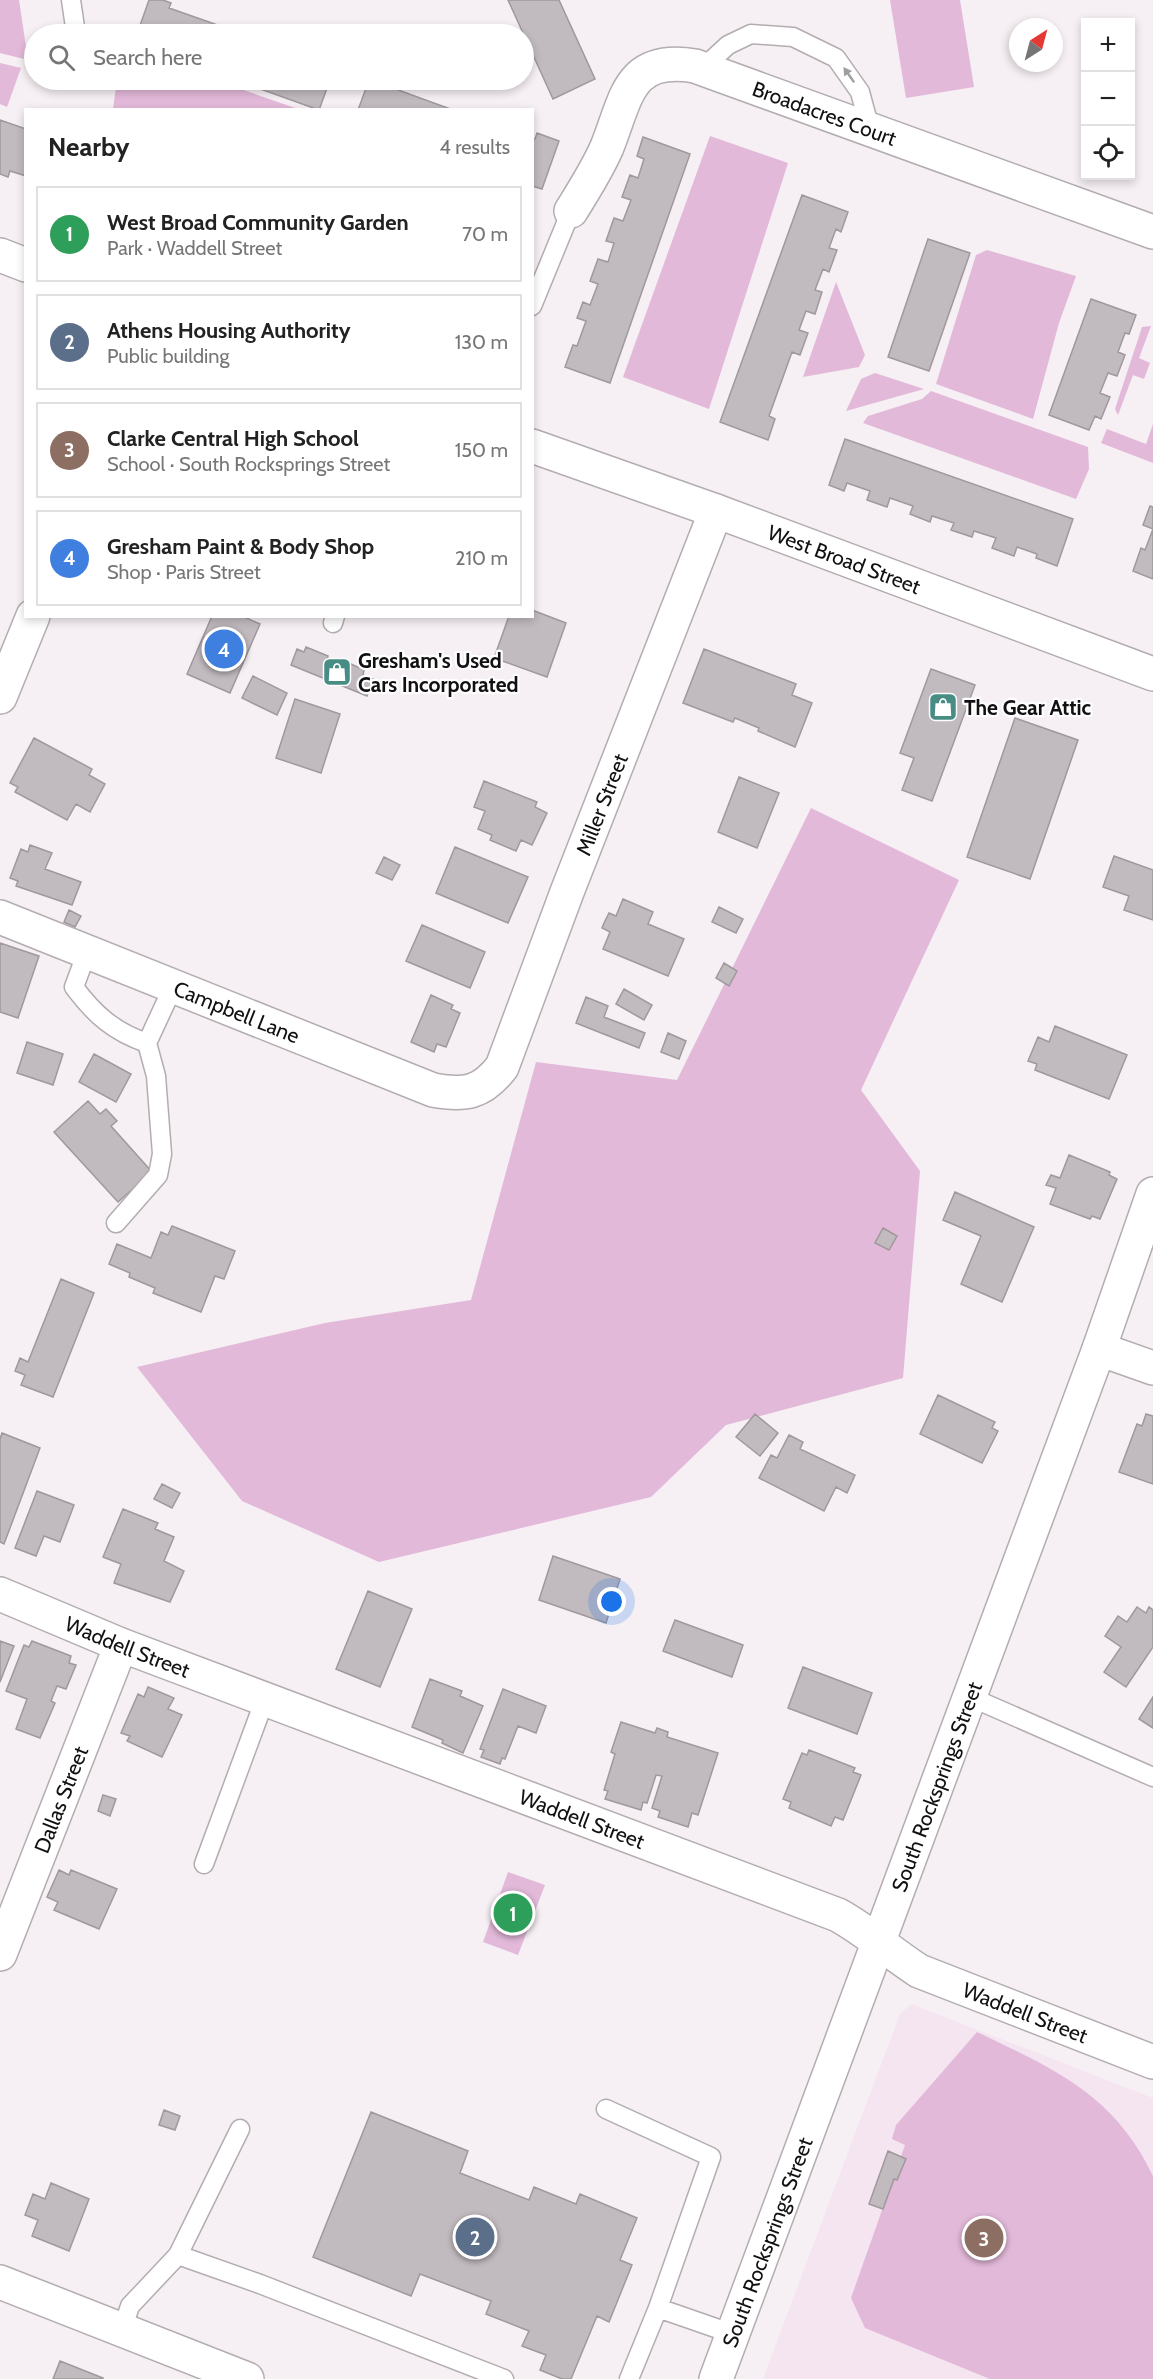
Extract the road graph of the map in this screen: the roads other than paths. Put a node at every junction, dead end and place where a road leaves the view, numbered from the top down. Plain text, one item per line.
1 (71, 0) edge
2 (75, 24) edge
3 (703, 68) junction
4 (870, 129) junction
5 (571, 211) joint
6 (1153, 232) edge
7 (0, 255) edge
8 (541, 262) edge
9 (24, 264) edge
10 (534, 296) edge
11 (534, 447) edge
12 (716, 511) junction
13 (32, 618) edge
14 (1153, 674) edge
15 (0, 697) edge
16 (0, 917) edge
17 (87, 952) junction
18 (173, 987) junction
19 (147, 1043) junction
20 (477, 1089) joint
21 (1153, 1194) edge
22 (116, 1223) dead end
23 (1099, 1349) junction
24 (1153, 1368) edge
25 (0, 1594) edge
26 (121, 1645) junction
27 (968, 1696) junction
28 (265, 1699) junction
29 (1153, 1777) edge
30 (204, 1864) dead end
31 (879, 1943) junction
32 (0, 1954) edge
33 (1153, 2062) edge
34 (606, 2109) dead end
35 (240, 2129) dead end
36 (178, 2255) junction
37 (0, 2282) edge
38 (658, 2308) junction
39 (122, 2330) junction
40 (733, 2334) junction
41 (467, 2372) edge
42 (247, 2379) edge
43 (504, 2379) edge
44 (629, 2379) edge
45 (716, 2379) edge

1 - 2 lane
3 - 4 street, Broadacres Court
4 -> 3 lane
3 - 5 street, Broadacres Court
4 - 6 street, Broadacres Court
5 - 8 lane
7 - 9 street
8 - 10 lane
11 - 12 street, West Broad Street
12 - 14 street, West Broad Street
12 - 20 street, Miller Street
13 - 15 street
16 - 17 street, Campbell Lane
17 - 18 street, Campbell Lane
17 - 19 lane
18 - 19 lane
18 - 20 street, Campbell Lane
19 - 22 lane
21 - 23 street, South Rocksprings Street
23 - 24 street
23 - 27 street, South Rocksprings Street
25 - 26 street, Waddell Street
26 - 28 street, Waddell Street
26 - 32 street, Dallas Street
27 - 29 lane
27 - 31 street, South Rocksprings Street
28 - 30 lane
28 - 31 street, Waddell Street
31 - 33 street, Waddell Street
31 - 40 street, South Rocksprings Street
34 - 38 lane
35 - 36 lane
36 - 39 lane
36 - 41 lane
37 - 39 street
38 - 40 lane
38 - 44 lane
39 - 42 street
40 - 45 street, South Rocksprings Street
41 - 43 lane

